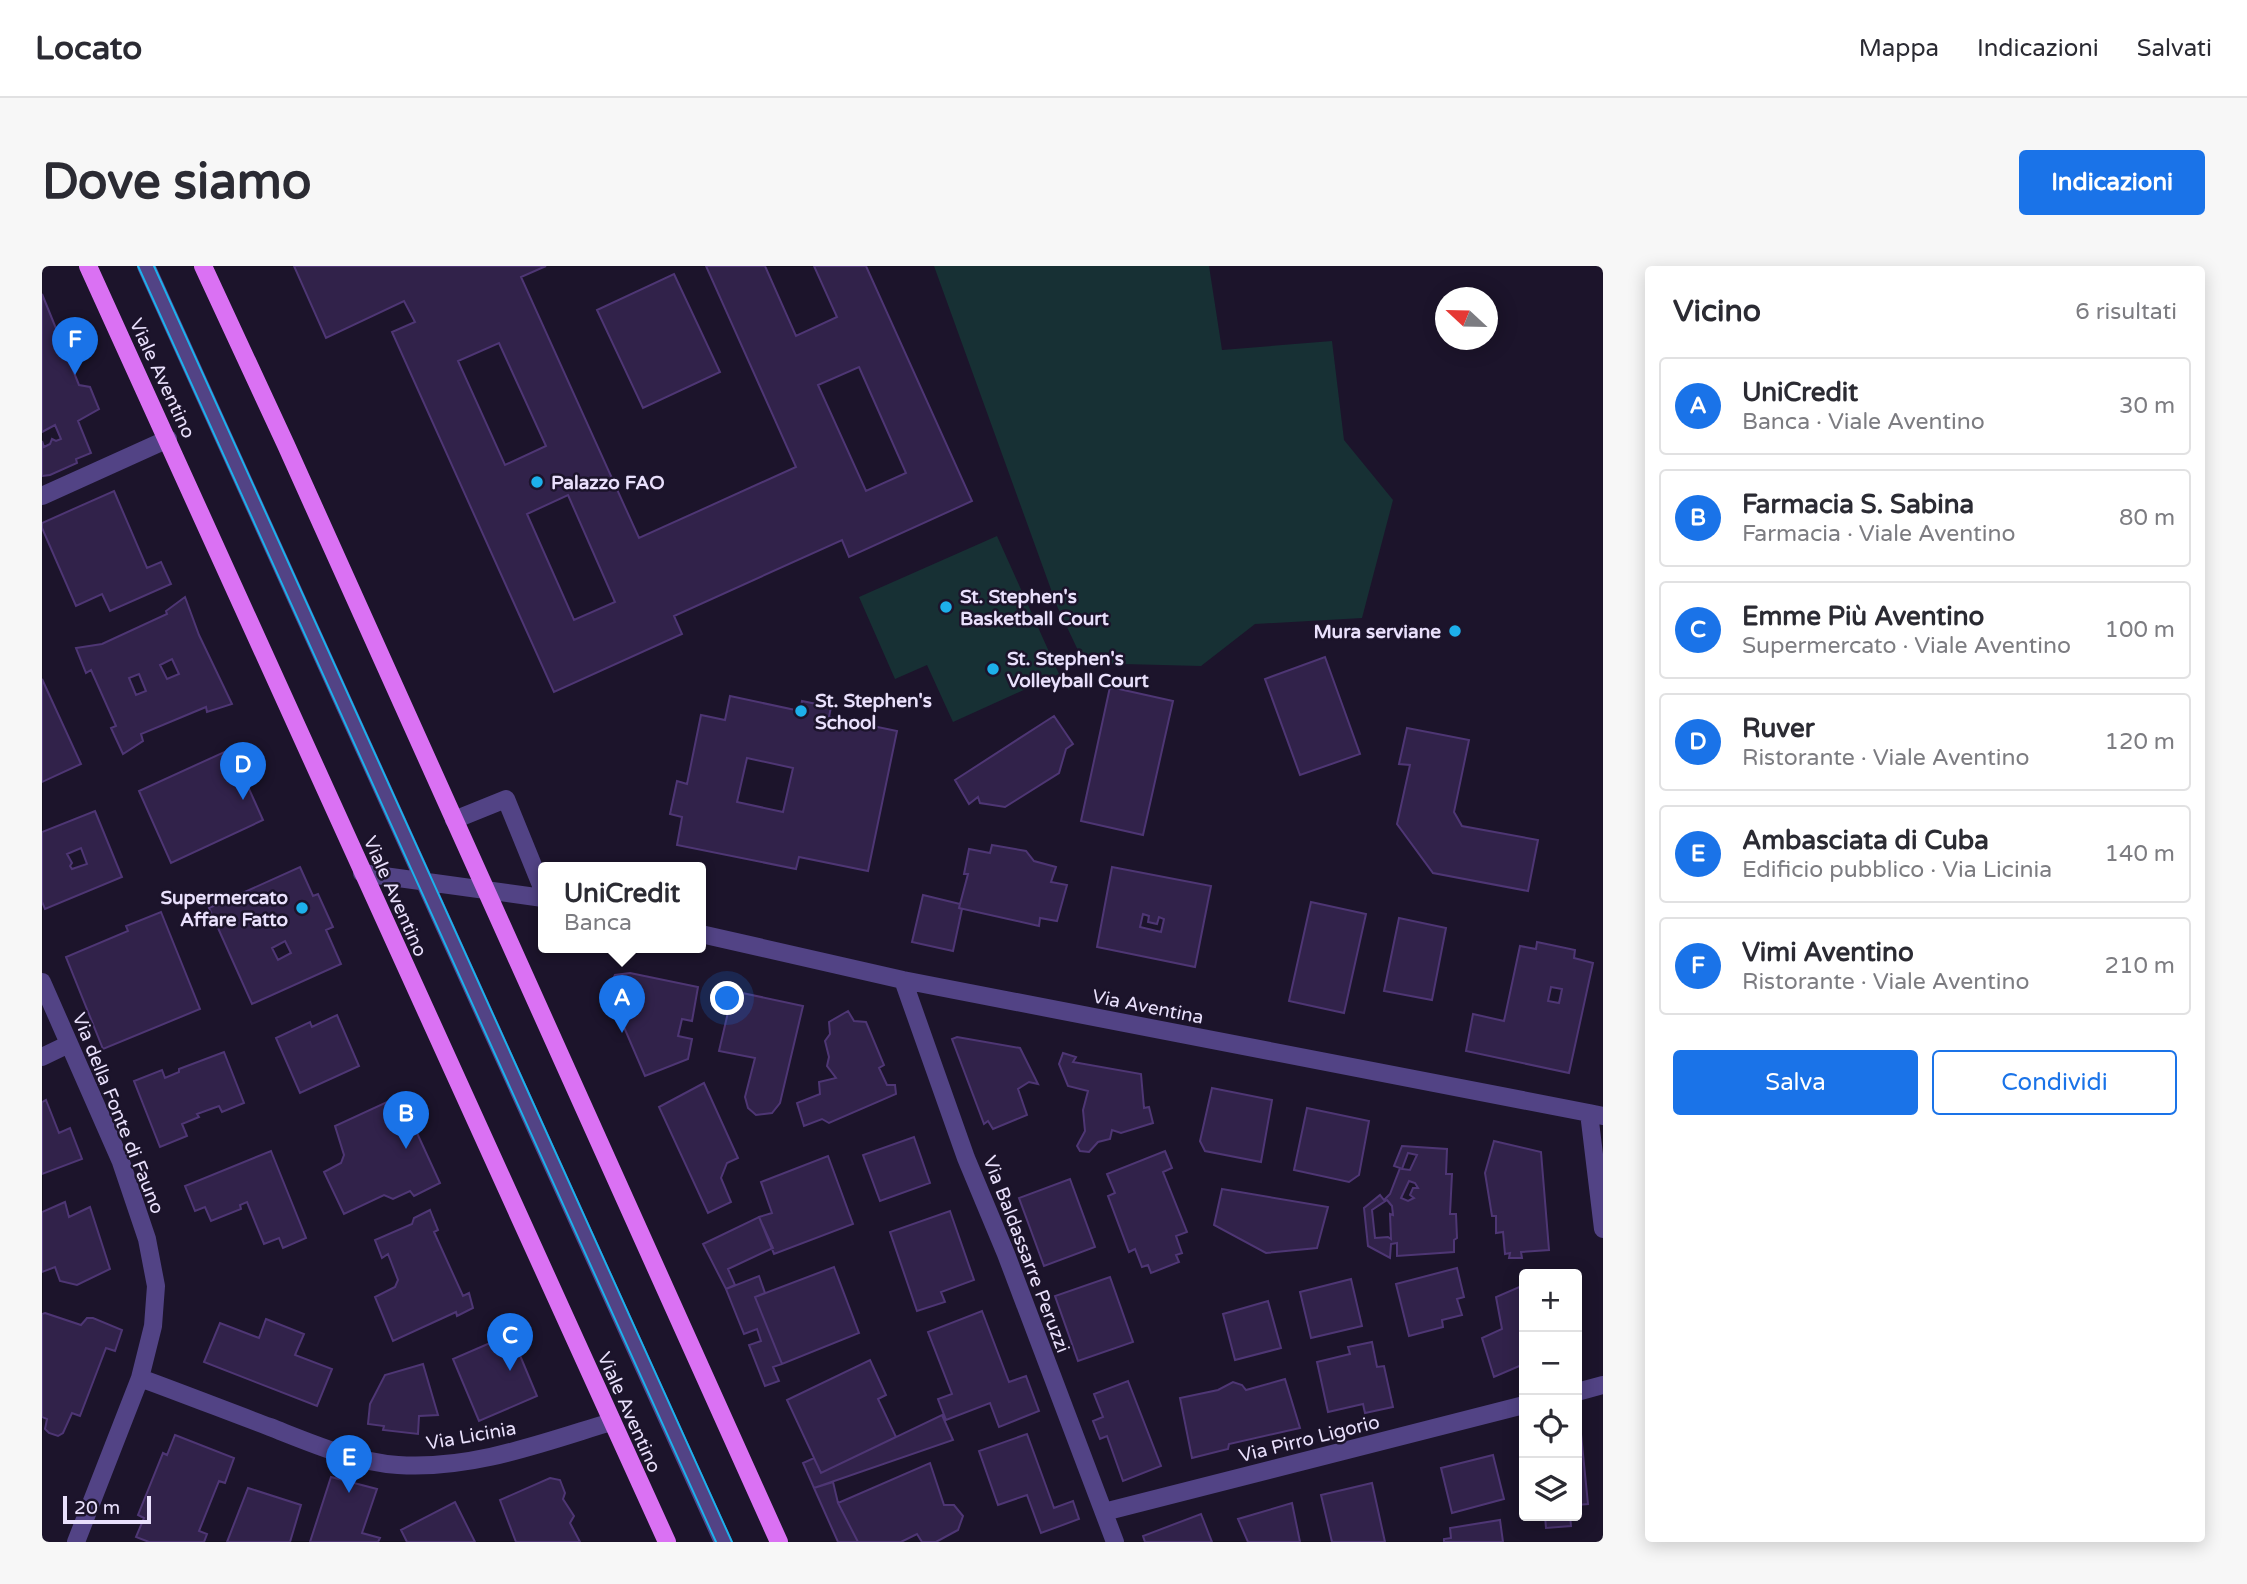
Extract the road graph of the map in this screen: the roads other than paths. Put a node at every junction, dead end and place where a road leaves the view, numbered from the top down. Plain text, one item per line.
1 (88, 266) edge
2 (146, 266) edge
3 (203, 266) edge
4 (168, 439) junction
5 (42, 496) edge
6 (454, 820) junction
7 (362, 873) junction
8 (538, 878) edge
9 (425, 880) junction
10 (485, 889) junction
11 (538, 897) edge
12 (706, 935) edge
13 (903, 980) junction
14 (42, 982) edge
15 (69, 1044) junction
16 (42, 1057) edge
17 (1596, 1114) edge
18 (1603, 1229) edge
19 (141, 1378) junction
20 (1603, 1385) edge
21 (1582, 1391) edge
22 (1519, 1406) edge
23 (611, 1422) junction
24 (1104, 1513) junction
25 (76, 1542) edge
26 (667, 1542) edge
27 (723, 1542) edge
28 (779, 1542) edge
29 (1115, 1542) edge

1 - 4 main road, Viale Aventino
2 - 9 street, Viale Aventino
3 - 6 main road
4 - 5 street
4 - 7 main road, Viale Aventino
6 - 8 street
6 - 10 main road
7 - 9 street
7 - 23 main road, Viale Aventino
9 - 10 street
9 - 27 street, Viale Aventino
10 - 11 street
10 - 28 main road
12 - 13 street, Via Aventina
13 - 17 street, Via Aventina
13 - 24 street, Via Baldassarre Peruzzi
14 - 15 street, Via della Fonte di Fauno
15 - 16 street
15 - 19 street, Via della Fonte di Fauno
17 - 18 street
19 - 23 street, Via Licinia
19 - 25 street, Via della Fonte di Fauno
20 - 21 street
22 - 24 street, Via Pirro Ligorio
23 - 26 main road, Viale Aventino
24 - 29 street, Via Baldassarre Peruzzi

